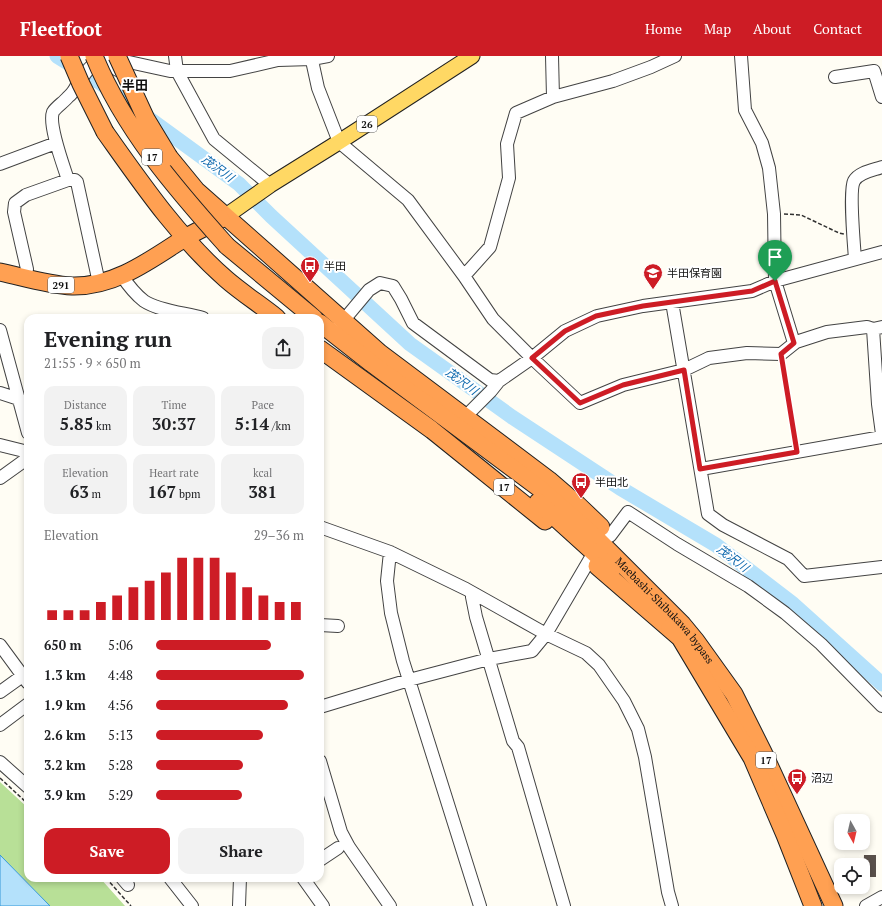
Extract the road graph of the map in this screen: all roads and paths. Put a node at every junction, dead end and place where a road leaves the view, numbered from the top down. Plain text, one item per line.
1 (69, 56) edge
2 (94, 56) edge
3 (116, 56) edge
4 (175, 56) edge
5 (328, 56) edge
6 (472, 56) edge
7 (552, 56) edge
8 (675, 56) edge
9 (741, 56) edge
10 (311, 58) edge
11 (136, 59) edge
12 (177, 71) junction
13 (835, 77) dead end
14 (553, 97) junction
15 (882, 97) edge
16 (339, 142) junction
17 (56, 143) junction
18 (0, 164) edge
19 (882, 167) edge
20 (68, 180) junction
21 (265, 188) junction
22 (774, 214) junction
23 (226, 216) junction
24 (854, 235) junction
25 (185, 238) junction
26 (882, 252) edge
27 (855, 259) junction
28 (0, 272) edge
29 (122, 276) junction
30 (464, 276) junction
31 (25, 278) junction
32 (775, 281) junction
33 (99, 283) junction
34 (672, 302) junction
35 (187, 314) edge
36 (273, 314) edge
37 (309, 314) edge
38 (344, 320) junction
39 (324, 326) edge
40 (877, 328) edge
41 (0, 330) edge
42 (794, 343) junction
43 (324, 351) edge
44 (781, 354) junction
45 (532, 358) junction
46 (684, 370) junction
47 (499, 381) junction
48 (0, 393) edge
49 (23, 400) edge
50 (880, 404) edge
51 (465, 417) junction
52 (882, 435) edge
53 (0, 445) edge
54 (24, 451) edge
55 (797, 452) junction
56 (24, 461) edge
57 (700, 469) junction
58 (0, 478) edge
59 (324, 528) edge
60 (610, 536) junction
61 (390, 552) junction
62 (590, 559) junction
63 (882, 567) edge
64 (473, 594) junction
65 (324, 625) edge
66 (338, 626) dead end
67 (681, 630) junction
68 (546, 634) junction
69 (0, 645) edge
70 (489, 658) junction
71 (24, 675) edge
72 (24, 678) edge
73 (409, 680) junction
74 (0, 692) edge
75 (324, 706) edge
76 (882, 706) edge
77 (24, 707) edge
78 (0, 725) edge
79 (0, 762) edge
80 (324, 775) edge
81 (0, 778) edge
82 (24, 783) edge
83 (24, 800) edge
84 (338, 848) dead end
85 (324, 857) edge
86 (110, 882) edge
87 (173, 882) edge
88 (240, 882) edge
89 (306, 882) edge
90 (882, 897) edge
91 (132, 906) edge
92 (192, 906) edge
93 (239, 906) edge
94 (323, 906) edge
95 (390, 906) edge
96 (480, 906) edge
97 (564, 906) edge
98 (672, 906) edge
99 (813, 906) edge
100 (834, 906) edge
101 (866, 906) edge

1 - 25 highway, 17, bridge
2 - 37 highway, 17, bridge
3 - 11 street
3 - 23 highway, 17, bridge
4 - 12 street
5 - 10 street
6 - 16 main road, 26
7 - 14 street
8 - 14 street
9 - 22 street
10 - 12 street
10 - 16 street
11 - 12 street
11 - 17 street
12 - 21 street
13 - 15 street
14 - 30 street
16 - 21 main road, 26
16 - 30 street
17 - 18 street
17 - 20 street
19 - 24 street
20 - 31 street
20 - 33 street
21 - 23 main road, 26
22 - 24 path
22 - 32 street
23 - 25 highway, 291
23 - 38 highway, 17
24 - 27 street
25 - 29 highway, 291
25 - 36 highway, 17
26 - 27 street
27 - 32 street
28 - 31 highway, 291
29 - 33 highway, 291
29 - 35 street
30 - 45 street
31 - 33 highway, 291
32 - 34 street
32 - 42 street
34 - 45 street
34 - 46 street
38 - 47 street
38 - 51 highway, 17
39 - 67 highway, Maebashi-Shibukawa bypass / 17
40 - 42 street
40 - 50 street
41 - 49 street
42 - 44 street
43 - 62 highway, 17
44 - 46 street
44 - 55 path
45 - 46 street
45 - 47 street
46 - 57 street
47 - 51 street
48 - 49 street
50 - 52 street
51 - 60 highway, 17
52 - 55 street
53 - 54 street
55 - 57 street
56 - 58 street
57 - 63 street
59 - 61 street
60 - 67 highway, 17
60 - 76 street
61 - 64 street
61 - 73 street
62 - 67 highway, 17
62 - 68 street
64 - 68 street
64 - 70 street
65 - 66 street
67 - 99 highway, Maebashi-Shibukawa bypass / 17
67 - 100 highway, Maebashi-Shibukawa bypass / 17
68 - 70 street
68 - 98 street
69 - 71 street
70 - 73 street
70 - 97 street
72 - 74 street
73 - 75 street
73 - 96 street
77 - 78 street
79 - 82 street
80 - 95 street
81 - 83 path
84 - 85 street
86 - 91 path
87 - 92 street
88 - 93 street
89 - 94 street
90 - 101 street

